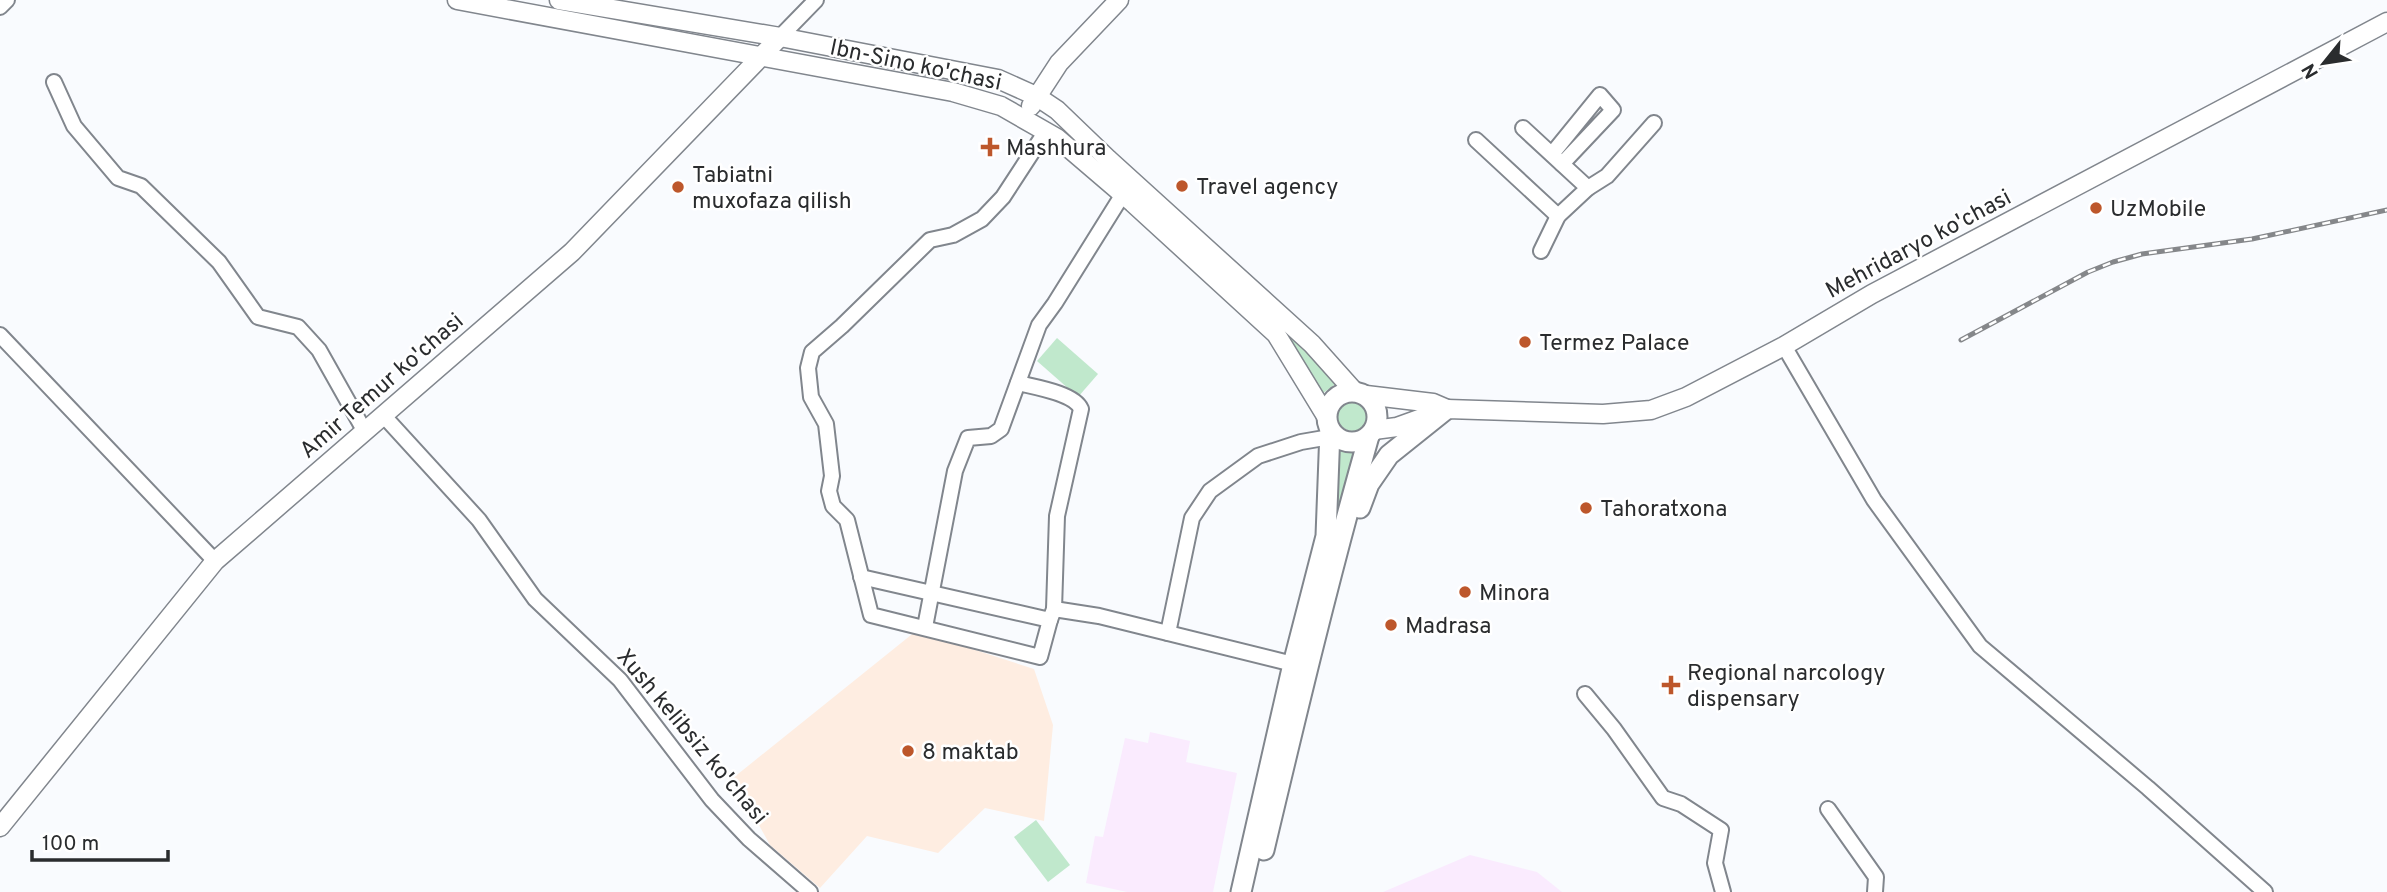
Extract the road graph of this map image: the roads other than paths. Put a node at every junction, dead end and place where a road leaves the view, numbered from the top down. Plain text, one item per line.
1 (7, 0) edge
2 (457, 0) edge
3 (559, 0) edge
4 (816, 0) edge
5 (1108, 0) edge
6 (1119, 0) edge
7 (0, 7) edge
8 (2387, 22) edge
9 (780, 37) junction
10 (761, 58) junction
11 (54, 82) dead end
12 (1030, 93) junction
13 (1020, 115) junction
14 (1654, 124) dead end
15 (1523, 128) dead end
16 (1046, 131) junction
17 (1476, 140) dead end
18 (1588, 188) junction
19 (1123, 194) junction
20 (1558, 216) junction
21 (1541, 251) dead end
22 (0, 335) edge
23 (1784, 346) junction
24 (1017, 383) junction
25 (1360, 393) junction
26 (1446, 410) junction
27 (383, 415) junction
28 (1329, 427) junction
29 (364, 430) junction
30 (1371, 433) junction
31 (1340, 546) junction
32 (215, 561) junction
33 (861, 577) junction
34 (932, 593) junction
35 (1052, 615) junction
36 (925, 627) junction
37 (1168, 633) junction
38 (1293, 664) junction
39 (1585, 694) dead end
40 (1828, 809) dead end
41 (0, 827) edge
42 (810, 892) edge
43 (1241, 892) edge
44 (1254, 892) edge
45 (1723, 892) edge
46 (1875, 892) edge
47 (2265, 892) edge

1 - 7 street
2 - 10 main road, Ibn-Sino ko'chasi
3 - 9 main road, Ibn-Sino ko'chasi
4 - 9 street, Amir Temur ko'chasi
5 - 12 main road
6 - 12 main road
8 - 23 main road, Мehridaryo ko'chasi
9 - 10 main road, Amir Temur ko'chasi
9 - 12 main road, Ibn-Sino ko'chasi
10 - 13 main road, Ibn-Sino ko'chasi
10 - 27 main road, Amir Temur ko'chasi
11 - 29 street
12 - 13 main road
12 - 25 main road, Ibn-Sino ko'chasi
13 - 16 main road, Ibn-Sino ko'chasi
14 - 18 street
15 - 18 street
16 - 19 main road, Ibn-Sino ko'chasi
16 - 33 street
17 - 20 street
18 - 20 street
19 - 24 street
19 - 28 main road, Ibn-Sino ko'chasi
20 - 21 street
22 - 32 street
23 - 26 main road, Мehridaryo ko'chasi
23 - 47 street
24 - 34 street
24 - 35 street
25 - 26 main road
25 - 28 highway
25 - 30 highway
26 - 30 main road
26 - 31 highway
27 - 29 main road, Amir Temur ko'chasi
27 - 42 street, Xush kelibsiz ko'chasi
28 - 30 highway
28 - 37 street
28 - 38 highway
29 - 32 main road, Amir Temur ko'chasi
30 - 31 highway
31 - 44 highway
32 - 41 main road, Amir Temur ko'chasi
33 - 34 street
33 - 36 street
34 - 35 street
34 - 36 street
35 - 36 street
35 - 37 street
37 - 38 street
38 - 43 highway
39 - 45 street
40 - 46 street

